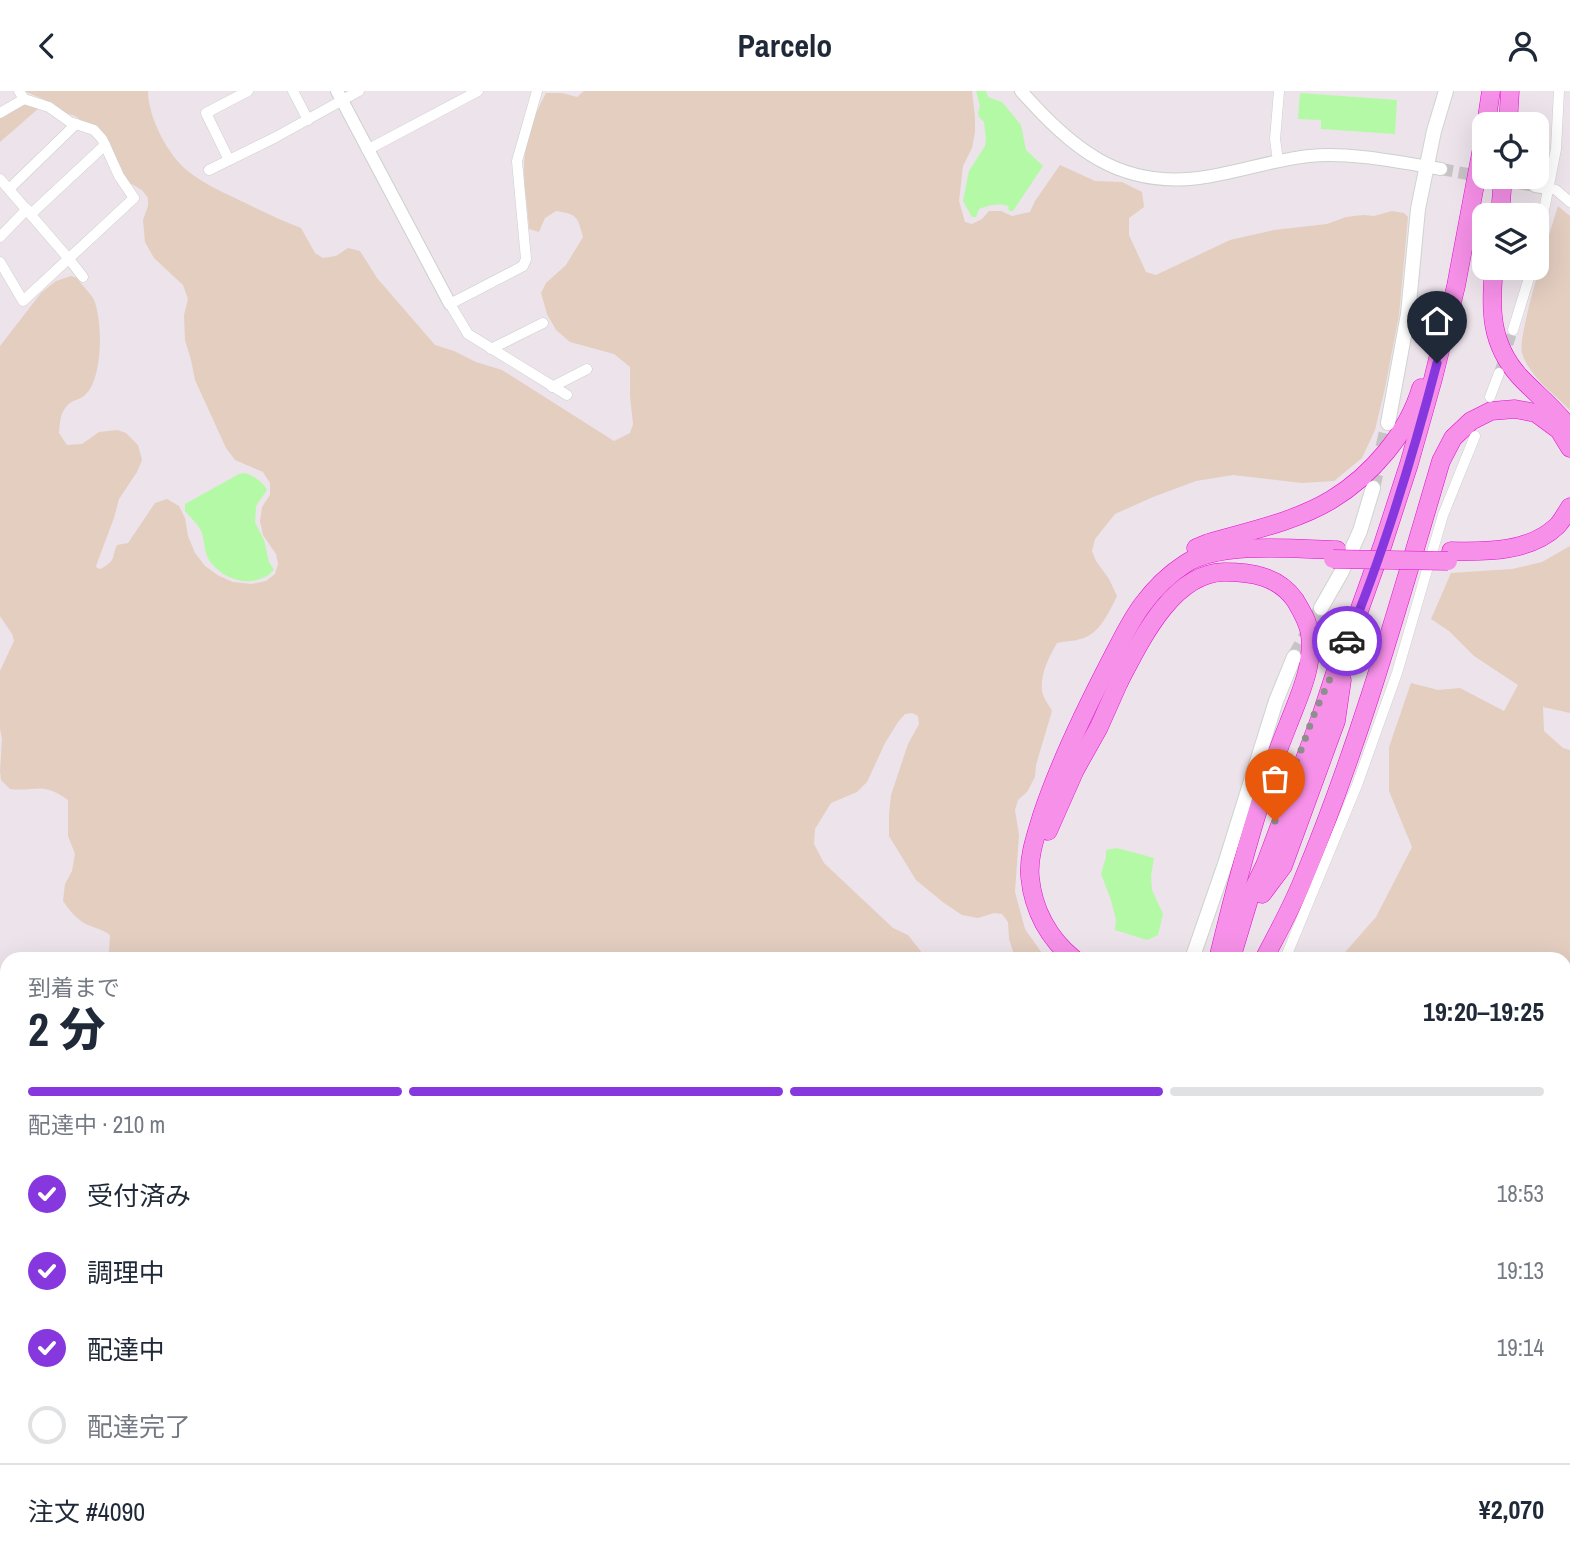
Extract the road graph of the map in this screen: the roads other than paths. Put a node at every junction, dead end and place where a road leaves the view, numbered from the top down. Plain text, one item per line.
1 (248, 91) edge
2 (293, 91) edge
3 (359, 91) edge
4 (478, 91) edge
5 (537, 91) edge
6 (1021, 91) edge
7 (1279, 91) edge
8 (1446, 91) edge
9 (1491, 91) edge
10 (1510, 91) edge
11 (1559, 91) edge
12 (22, 95) edge
13 (340, 96) edge
14 (1488, 112) edge
15 (1509, 112) edge
16 (0, 113) edge
17 (308, 120) junction
18 (76, 124) junction
19 (104, 145) junction
20 (368, 150) junction
21 (229, 160) junction
22 (1278, 161) junction
23 (1426, 166) junction
24 (1441, 169) tunnel mouth
25 (209, 170) dead end
26 (0, 179) edge
27 (1549, 188) joint
28 (9, 189) junction
29 (1474, 189) edge
30 (1570, 202) edge
31 (29, 212) junction
32 (0, 237) edge
33 (69, 259) junction
34 (0, 262) edge
35 (83, 277) dead end
36 (1493, 280) edge
37 (1528, 280) edge
38 (450, 304) junction
39 (542, 323) dead end
40 (1513, 330) tunnel mouth
41 (1442, 347) junction
42 (491, 349) junction
43 (587, 369) dead end
44 (1499, 373) tunnel mouth
45 (552, 387) junction
46 (567, 395) dead end
47 (1490, 397) dead end
48 (1388, 423) tunnel mouth
49 (1570, 429) edge
50 (1475, 436) dead end
51 (1570, 448) edge
52 (1373, 488) tunnel mouth
53 (1570, 507) edge
54 (1570, 524) edge
55 (1450, 556) junction
56 (1321, 608) tunnel mouth
57 (1294, 657) tunnel mouth
58 (1110, 680) junction
59 (1065, 952) edge
60 (1079, 952) edge
61 (1194, 952) edge
62 (1220, 952) edge
63 (1236, 952) edge
64 (1267, 952) edge
65 (1289, 952) edge

1 - 21 street
2 - 17 street
3 - 13 street
4 - 20 street
5 - 38 street
6 - 22 street
7 - 22 street
8 - 23 main road
9 - 14 highway
10 - 15 highway
11 - 27 street
12 - 16 street
12 - 18 street
13 - 17 street
13 - 20 street
17 - 21 street
18 - 19 street
18 - 28 street
19 - 31 street
19 - 33 street
20 - 38 street
21 - 25 street
22 - 23 street
23 - 24 street
23 - 48 main road
26 - 28 street
27 - 30 street
28 - 31 street
29 - 41 highway
31 - 32 street
31 - 33 street
33 - 34 street
33 - 35 street
36 - 49 highway
37 - 40 street
38 - 42 street
39 - 42 street
41 - 58 highway
41 - 63 highway
42 - 45 street
43 - 45 street
44 - 47 street
45 - 46 street
50 - 65 street
51 - 64 highway
52 - 56 main road
53 - 55 highway
54 - 55 highway
55 - 58 highway
57 - 61 main road
58 - 59 highway
58 - 60 highway
58 - 62 highway

